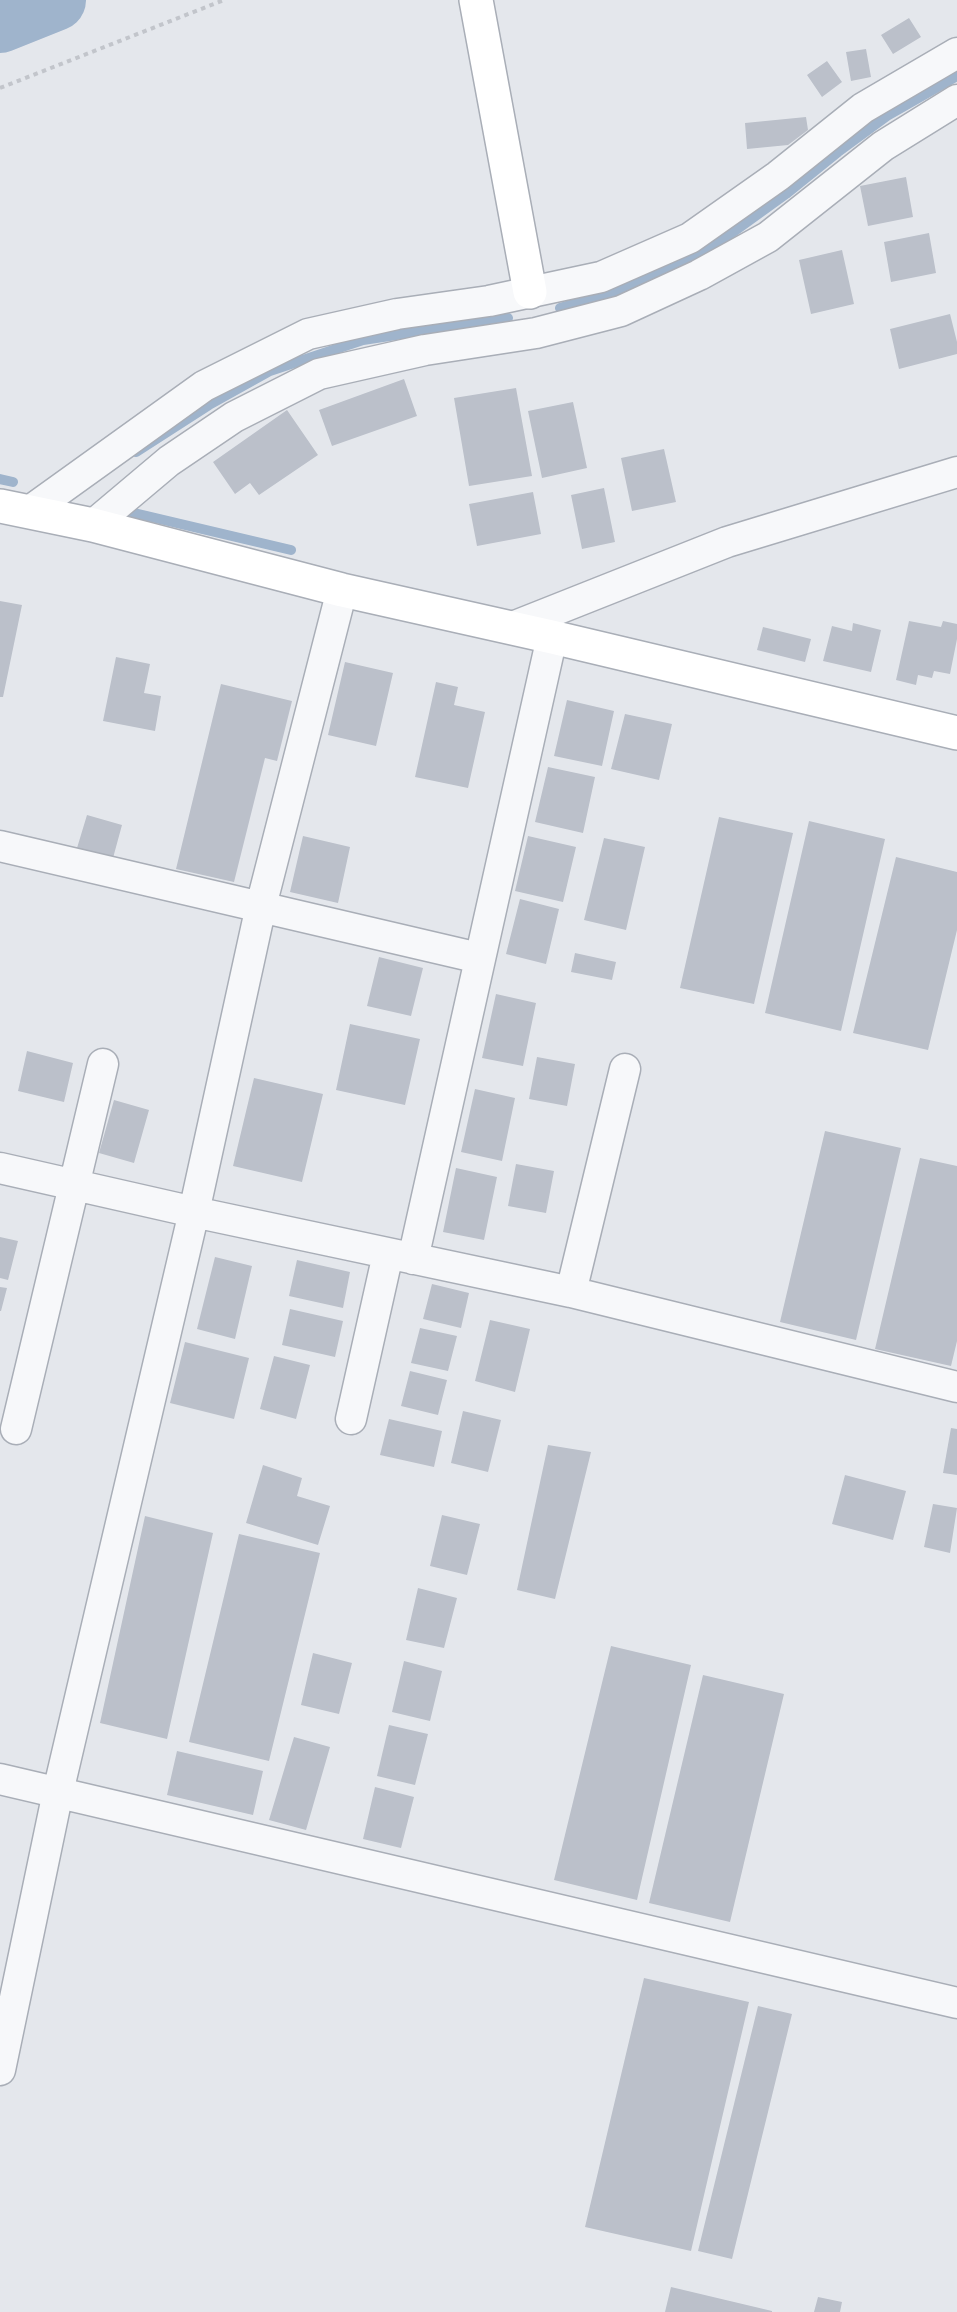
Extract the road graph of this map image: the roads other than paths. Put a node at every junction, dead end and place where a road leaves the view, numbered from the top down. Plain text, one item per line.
1 (476, 0) edge
2 (957, 53) edge
3 (957, 100) edge
4 (530, 292) junction
5 (536, 333) junction
6 (957, 471) edge
7 (15, 509) edge
8 (93, 525) junction
9 (342, 591) junction
10 (510, 628) junction
11 (552, 637) junction
12 (957, 733) edge
13 (0, 846) edge
14 (261, 906) junction
15 (479, 958) junction
16 (103, 1064) dead end
17 (625, 1069) dead end
18 (0, 1168) edge
19 (74, 1185) junction
20 (194, 1212) junction
21 (401, 1256) junction
22 (571, 1292) junction
23 (957, 1387) edge
24 (351, 1419) dead end
25 (16, 1429) dead end
26 (0, 1779) edge
27 (58, 1792) junction
28 (957, 2003) edge
29 (0, 2070) edge

1 - 4 street
2 - 4 street
3 - 5 street
4 - 5 street
4 - 7 street
5 - 8 street
6 - 10 street
7 - 8 street
8 - 9 street
9 - 10 street
9 - 14 street
10 - 11 street
11 - 12 street
11 - 15 street
13 - 14 street
14 - 15 street
14 - 20 street
15 - 21 street
16 - 19 street
17 - 22 street
18 - 19 street
19 - 20 street
19 - 25 street
20 - 21 street
20 - 27 street
21 - 22 street
21 - 24 street
22 - 23 street
26 - 27 street
27 - 28 street
27 - 29 street

